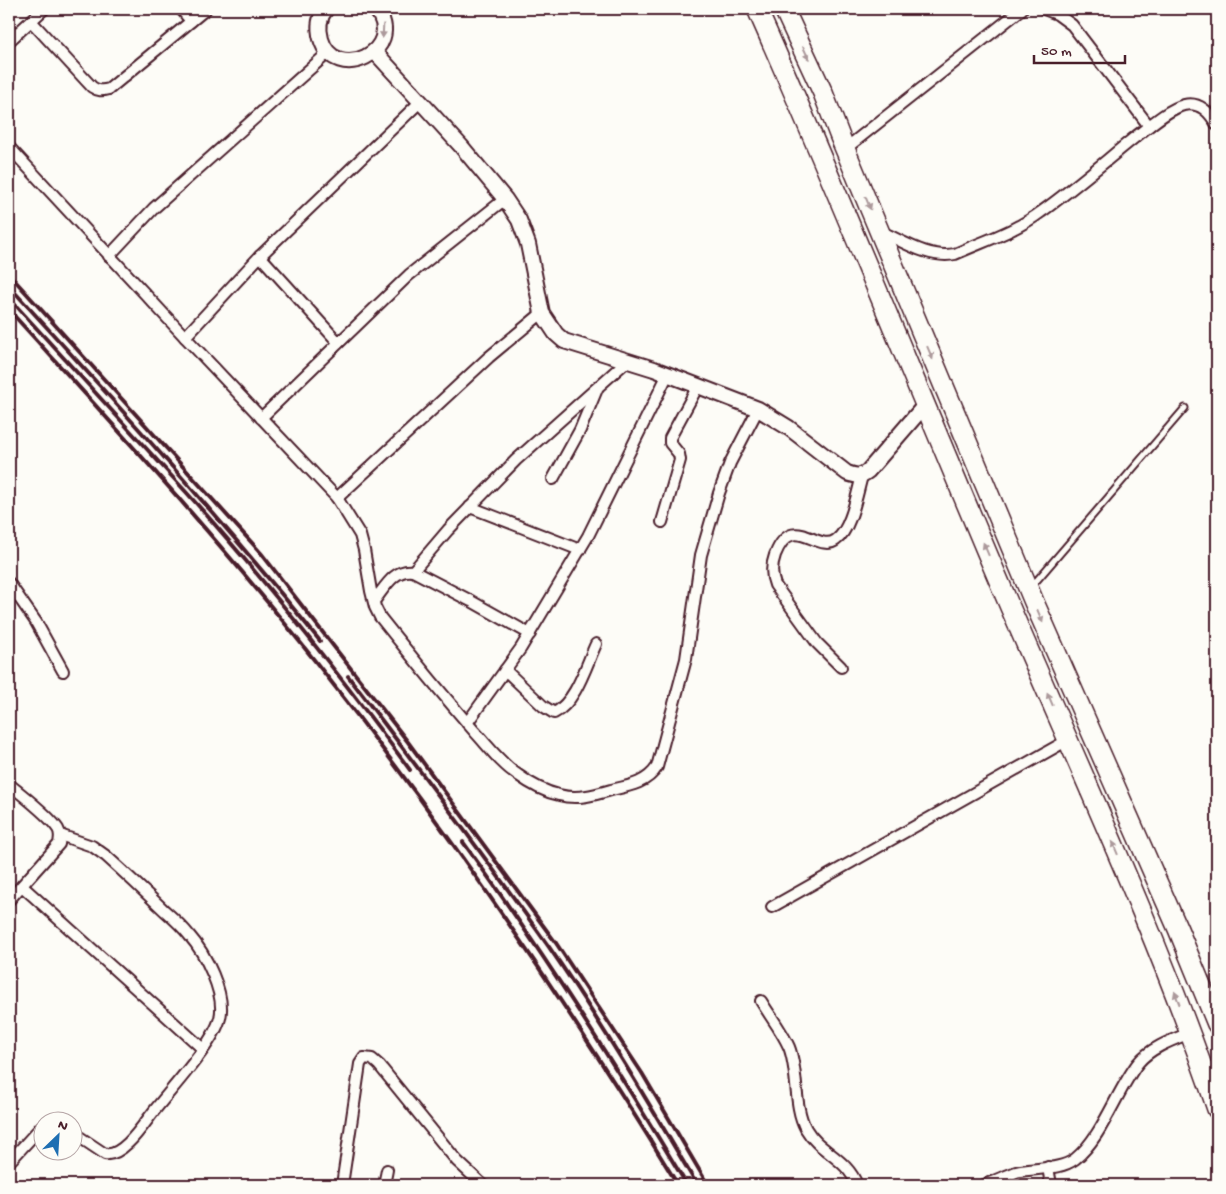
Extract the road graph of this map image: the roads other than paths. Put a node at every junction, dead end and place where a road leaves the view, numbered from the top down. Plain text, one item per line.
1 (44, 9) edge
2 (181, 9) edge
3 (206, 9) edge
4 (326, 9) edge
5 (376, 9) edge
6 (757, 9) edge
7 (784, 9) edge
8 (1022, 9) edge
9 (1044, 9) edge
10 (31, 21) junction
11 (191, 21) junction
12 (9, 41) edge
13 (329, 52) junction
14 (375, 52) junction
15 (420, 102) junction
16 (1217, 125) edge
17 (1149, 126) junction
18 (9, 147) edge
19 (845, 149) junction
20 (505, 199) junction
21 (880, 230) junction
22 (109, 256) junction
23 (260, 256) junction
24 (542, 313) junction
25 (185, 337) junction
26 (338, 342) junction
27 (627, 361) junction
28 (668, 374) junction
29 (598, 386) junction
30 (698, 386) junction
31 (924, 404) junction
32 (1185, 408) dead end
33 (758, 409) junction
34 (261, 418) junction
35 (862, 476) junction
36 (553, 480) dead end
37 (337, 498) junction
38 (470, 507) junction
39 (662, 522) dead end
40 (580, 550) junction
41 (413, 571) junction
42 (9, 583) edge
43 (1029, 590) junction
44 (374, 601) junction
45 (530, 634) junction
46 (596, 644) dead end
47 (841, 667) dead end
48 (505, 670) junction
49 (63, 671) dead end
50 (467, 723) junction
51 (1068, 740) junction
52 (9, 784) edge
53 (60, 835) junction
54 (22, 886) junction
55 (9, 900) edge
56 (772, 907) dead end
57 (761, 1001) dead end
58 (1217, 1024) edge
59 (1190, 1033) junction
60 (203, 1049) junction
61 (1217, 1109) edge
62 (32, 1137) edge
63 (82, 1139) edge
64 (9, 1162) edge
65 (1048, 1167) junction
66 (387, 1170) dead end
67 (342, 1185) edge
68 (384, 1185) edge
69 (483, 1185) edge
70 (857, 1185) edge
71 (984, 1185) edge
72 (1051, 1185) edge

1 - 10 street
2 - 11 street
3 - 11 street
4 - 13 street
5 -> 14 street
6 - 31 highway
7 -> 19 highway
8 - 19 street
9 - 17 street
10 - 11 street
10 - 12 street
13 - 14 street
13 - 22 street
14 - 15 street
15 - 20 street
15 - 23 street
16 - 17 street
17 - 21 street
18 - 22 street
19 -> 21 highway
20 - 24 street
20 - 26 street
21 -> 43 highway
22 - 25 street
23 - 25 street
23 - 26 street
24 - 27 street
24 - 37 street
25 - 34 street
26 - 34 street
27 - 28 street
27 - 29 street
28 - 30 street
28 - 40 street
29 - 36 street
29 - 38 street
30 - 33 street
30 - 39 street
31 - 35 street
51 -> 31 highway
32 - 43 lane
33 - 35 street
33 - 50 street
34 - 37 street
35 - 47 street
37 - 44 street
38 - 40 street
38 - 41 street
40 - 45 street
41 - 44 street
41 - 45 street
42 - 49 street
43 -> 58 highway
44 - 50 street
45 - 48 street
46 - 48 street
48 - 50 street
51 - 56 street
59 -> 51 highway
52 - 53 street
53 - 54 street
53 - 60 street
54 - 55 street
54 - 60 street
57 - 70 street
59 - 61 highway
59 - 65 street
60 - 63 street
62 - 64 street
65 - 71 street
65 - 72 street
66 - 68 street
67 - 69 street

